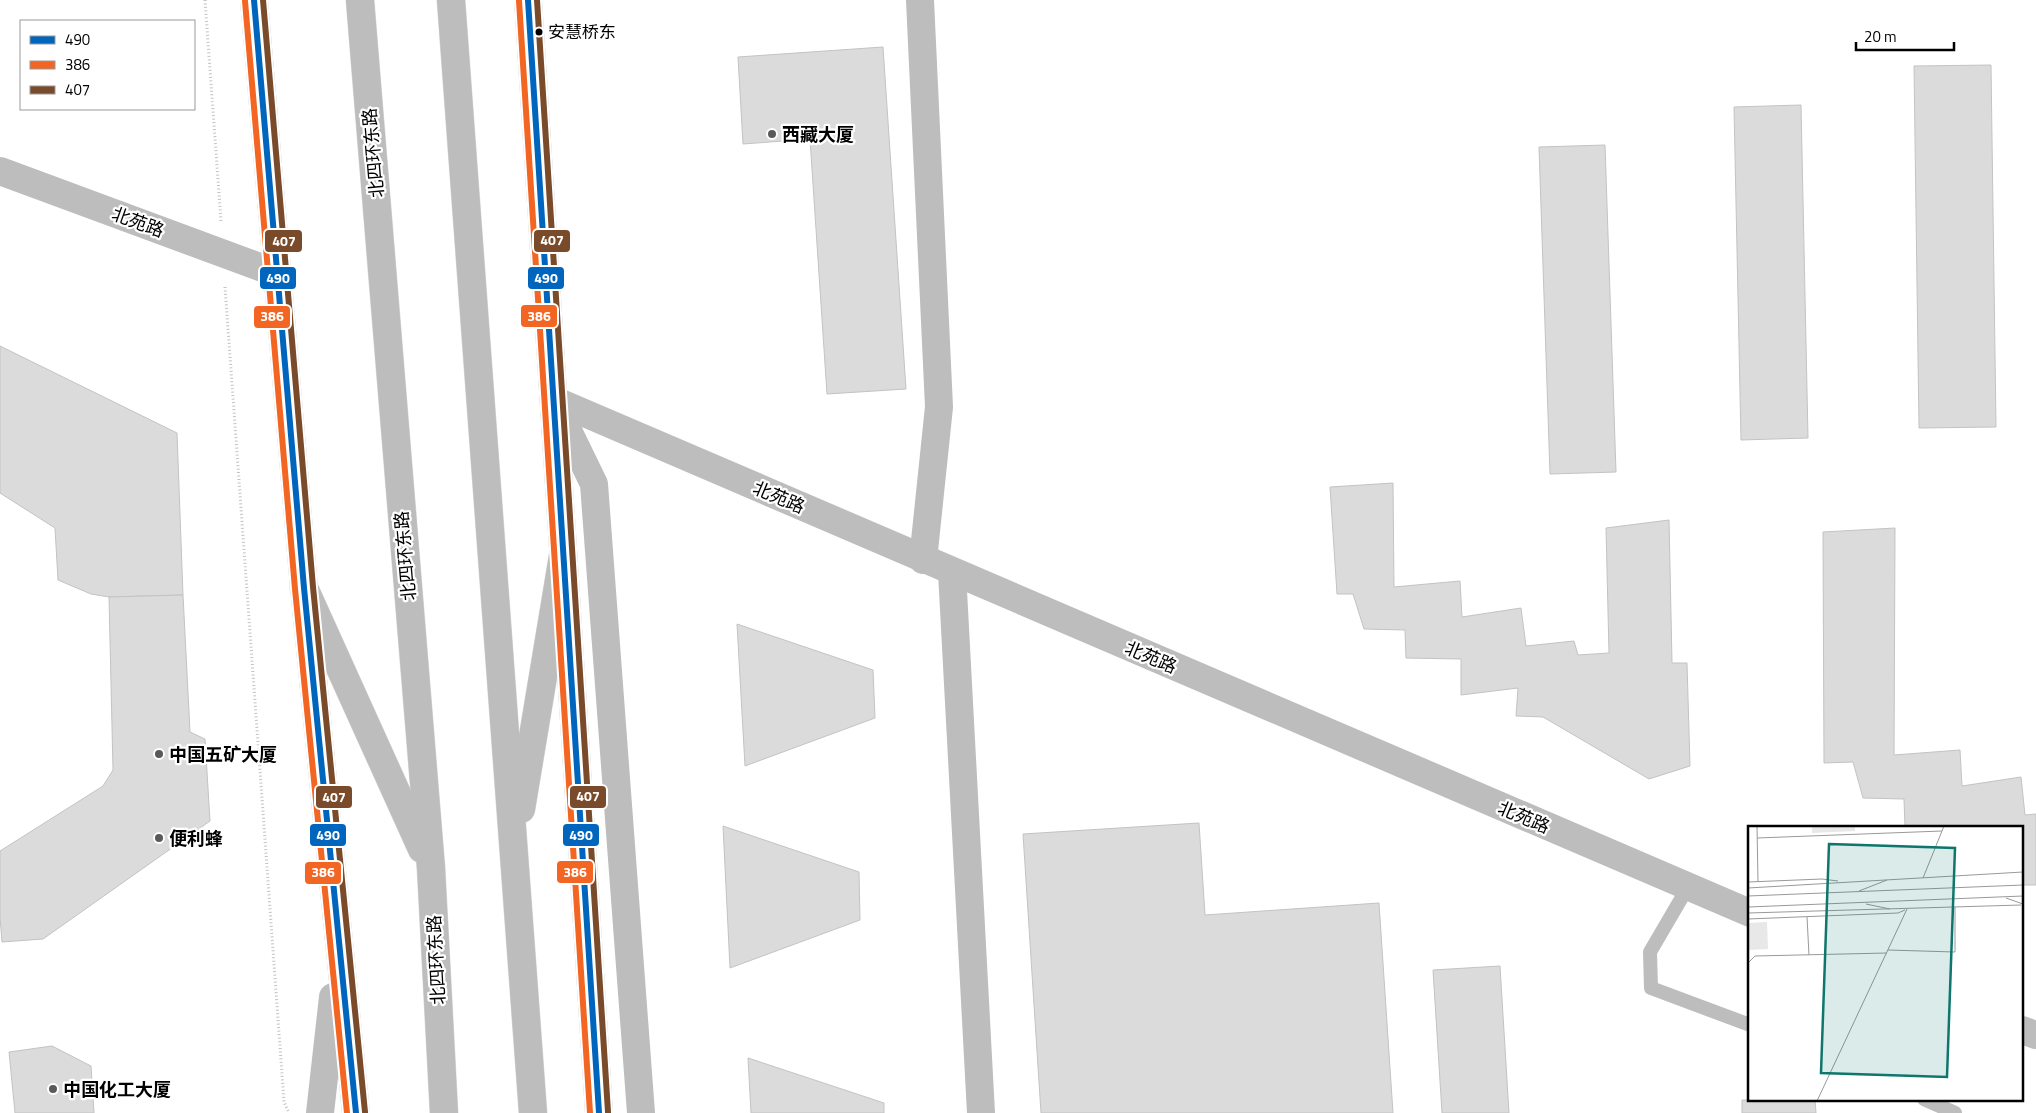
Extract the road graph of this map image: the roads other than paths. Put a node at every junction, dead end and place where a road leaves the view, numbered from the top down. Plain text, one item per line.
1 (254, 0) edge
2 (360, 0) edge
3 (451, 0) edge
4 (528, 0) edge
5 (920, 0) edge
6 (0, 171) edge
7 (276, 273) junction
8 (554, 400) junction
9 (563, 556) junction
10 (923, 560) junction
11 (952, 572) junction
12 (304, 588) junction
13 (514, 852) junction
14 (431, 868) junction
15 (1688, 887) junction
16 (1748, 912) edge
17 (340, 941) junction
18 (1748, 1024) edge
19 (2024, 1031) edge
20 (2036, 1036) edge
21 (1926, 1100) edge
22 (320, 1113) edge
23 (356, 1113) edge
24 (444, 1113) edge
25 (533, 1113) edge
26 (599, 1113) edge
27 (641, 1113) edge
28 (981, 1113) edge
29 (1955, 1113) edge

1 - 7 main road
2 - 14 main road, 北四环东路
3 - 13 main road
4 - 8 main road
5 - 10 main road
6 - 7 main road, 北苑路
7 - 12 main road
8 - 9 main road
8 - 10 main road, 北苑路
8 - 27 main road
9 - 13 main road
9 - 26 main road
10 - 11 main road, 北苑路
11 - 15 main road, 北苑路
11 - 28 main road
12 - 14 main road
12 - 17 main road
13 - 25 main road
14 - 24 main road, 北四环东路
15 - 16 main road, 北苑路
15 - 18 lane
17 - 22 main road
17 - 23 main road
19 - 20 main road
21 - 29 lane

